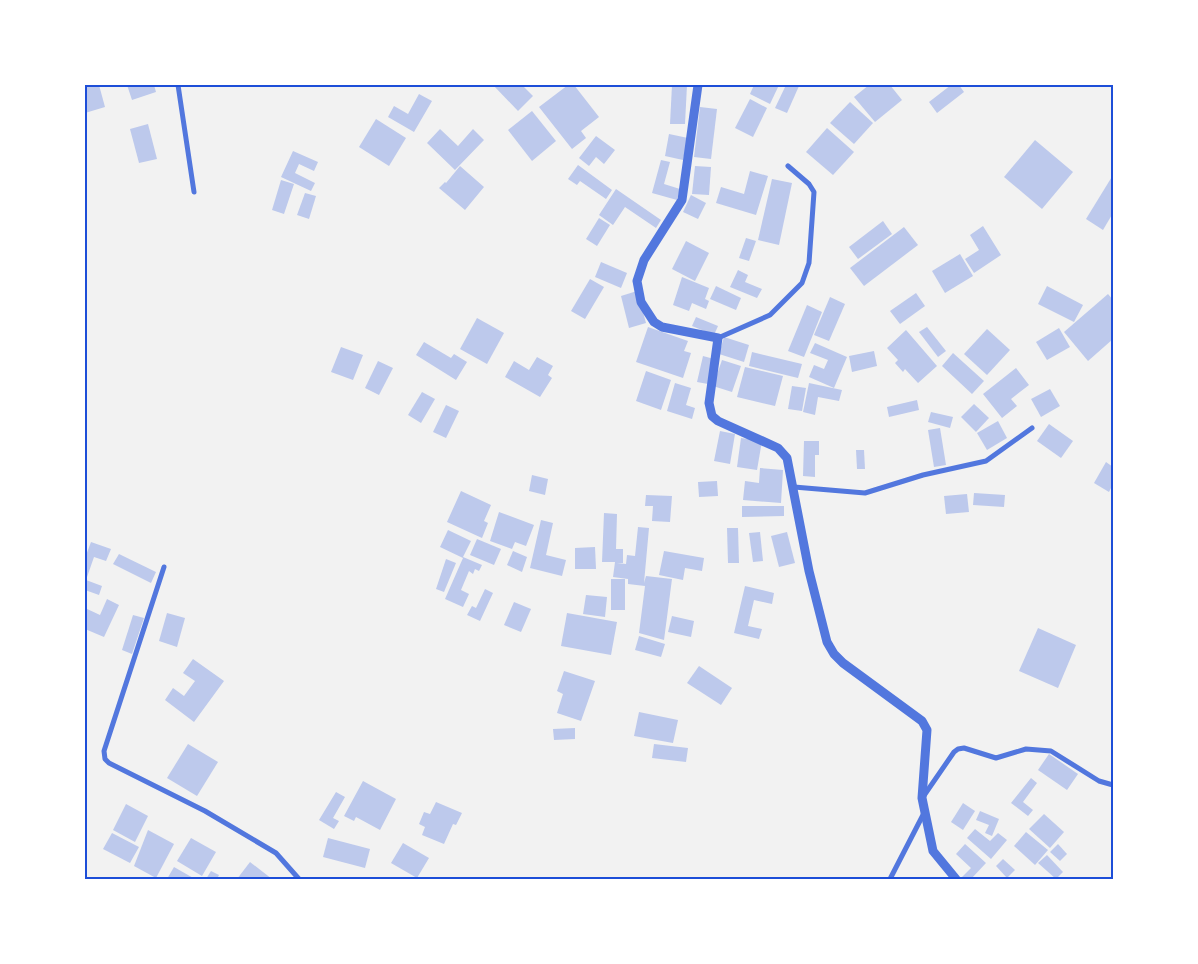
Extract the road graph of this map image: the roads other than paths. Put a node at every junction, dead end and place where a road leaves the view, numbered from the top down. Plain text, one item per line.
1 (178, 85) edge
2 (698, 85) edge
3 (788, 166) dead end
4 (194, 192) dead end
5 (718, 338) junction
6 (1032, 428) dead end
7 (794, 487) junction
8 (164, 567) dead end
9 (1113, 785) edge
10 (922, 798) junction
11 (925, 812) junction
12 (299, 879) edge
13 (890, 879) edge
14 (956, 879) edge

1 - 4 street
2 - 5 street
3 - 5 street
5 - 7 street
6 - 7 street
7 - 10 street
8 - 12 street
9 - 10 street
10 - 11 street
11 - 13 street
11 - 14 street

